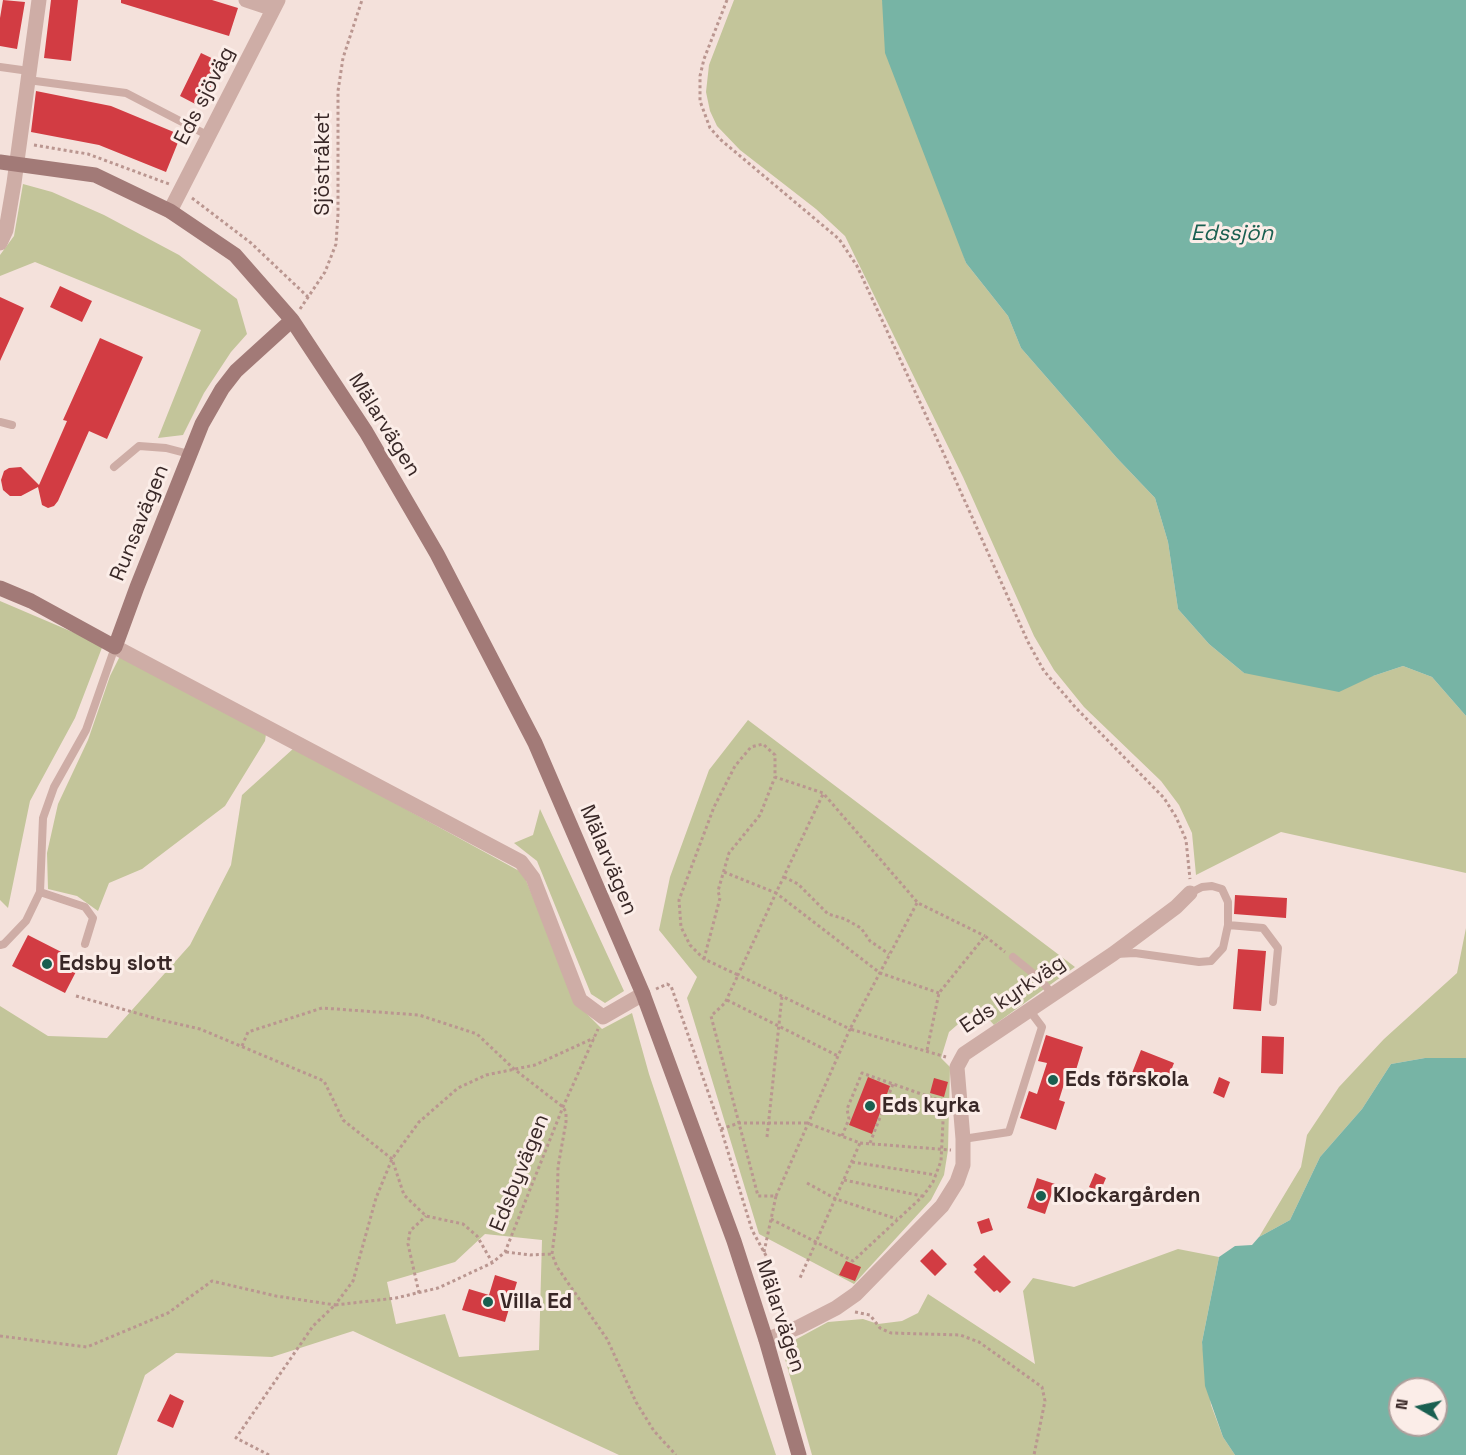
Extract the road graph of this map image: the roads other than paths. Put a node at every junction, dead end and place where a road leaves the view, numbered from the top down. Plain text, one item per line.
1 (39, 0) edge
2 (246, 0) edge
3 (275, 4) edge
4 (0, 67) edge
5 (29, 76) junction
6 (209, 136) junction
7 (0, 162) edge
8 (17, 163) junction
9 (170, 211) junction
10 (0, 243) edge
11 (292, 320) junction
12 (0, 422) edge
13 (12, 425) dead end
14 (189, 454) junction
15 (114, 467) dead end
16 (0, 588) edge
17 (115, 646) junction
18 (40, 892) junction
19 (1190, 892) joint
20 (1228, 925) junction
21 (85, 944) dead end
22 (0, 945) edge
23 (1113, 954) junction
24 (1013, 957) road end
25 (644, 994) junction
26 (1052, 994) junction
27 (1273, 1002) dead end
28 (1030, 1011) junction
29 (963, 1139) junction
30 (766, 1340) junction
31 (799, 1455) edge

1 - 5 street
2 - 3 street
3 - 6 street, Eds sjöväg
4 - 5 lane
5 - 6 lane
5 - 8 street
6 - 9 street, Eds sjöväg
7 - 8 main road, Mälarvägen
8 - 9 main road, Mälarvägen
8 - 10 street
9 - 11 main road, Mälarvägen
11 - 14 main road, Runsavägen
11 - 25 main road, Mälarvägen
12 - 13 lane
14 - 15 lane
14 - 17 main road, Runsavägen
16 - 17 main road
17 - 18 lane
17 - 25 street
18 - 21 lane
18 - 22 lane
19 - 20 lane
19 - 23 street, Eds kyrkväg
20 - 23 lane
20 - 27 lane
23 - 26 street, Eds kyrkväg
24 - 26 lane
25 - 30 main road, Mälarvägen
26 - 28 street, Eds kyrkväg
28 - 29 street, Eds kyrkväg
28 - 29 lane
29 - 30 street, Eds kyrkväg
30 - 31 main road, Mälarvägen

